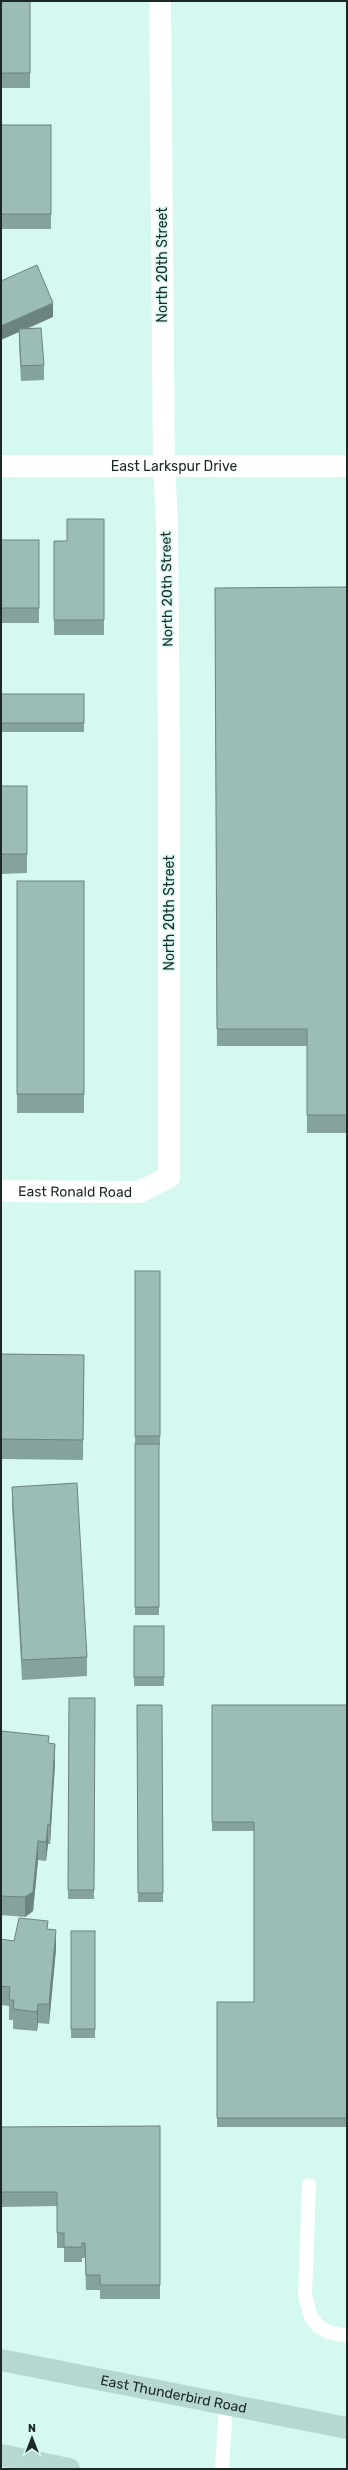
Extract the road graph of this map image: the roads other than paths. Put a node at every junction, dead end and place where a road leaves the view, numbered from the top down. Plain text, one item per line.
1 (160, 1) edge
2 (1, 466) edge
3 (347, 466) edge
4 (164, 467) junction
5 (169, 1177) joint
6 (1, 1191) edge
7 (309, 2185) dead end
8 (347, 2336) edge
9 (1, 2360) edge
10 (226, 2406) junction
11 (347, 2428) edge
12 (1, 2455) edge
13 (69, 2469) edge
14 (222, 2469) edge

1 - 4 street, North 20th Street
2 - 4 street, East Larkspur Drive
3 - 4 street, East Larkspur Drive
4 - 5 street, North 20th Street
5 - 6 street, East Ronald Road
7 - 8 lane
9 - 10 main road, East Thunderbird Road
10 - 11 main road, East Thunderbird Road
10 - 14 lane
12 - 13 main road

